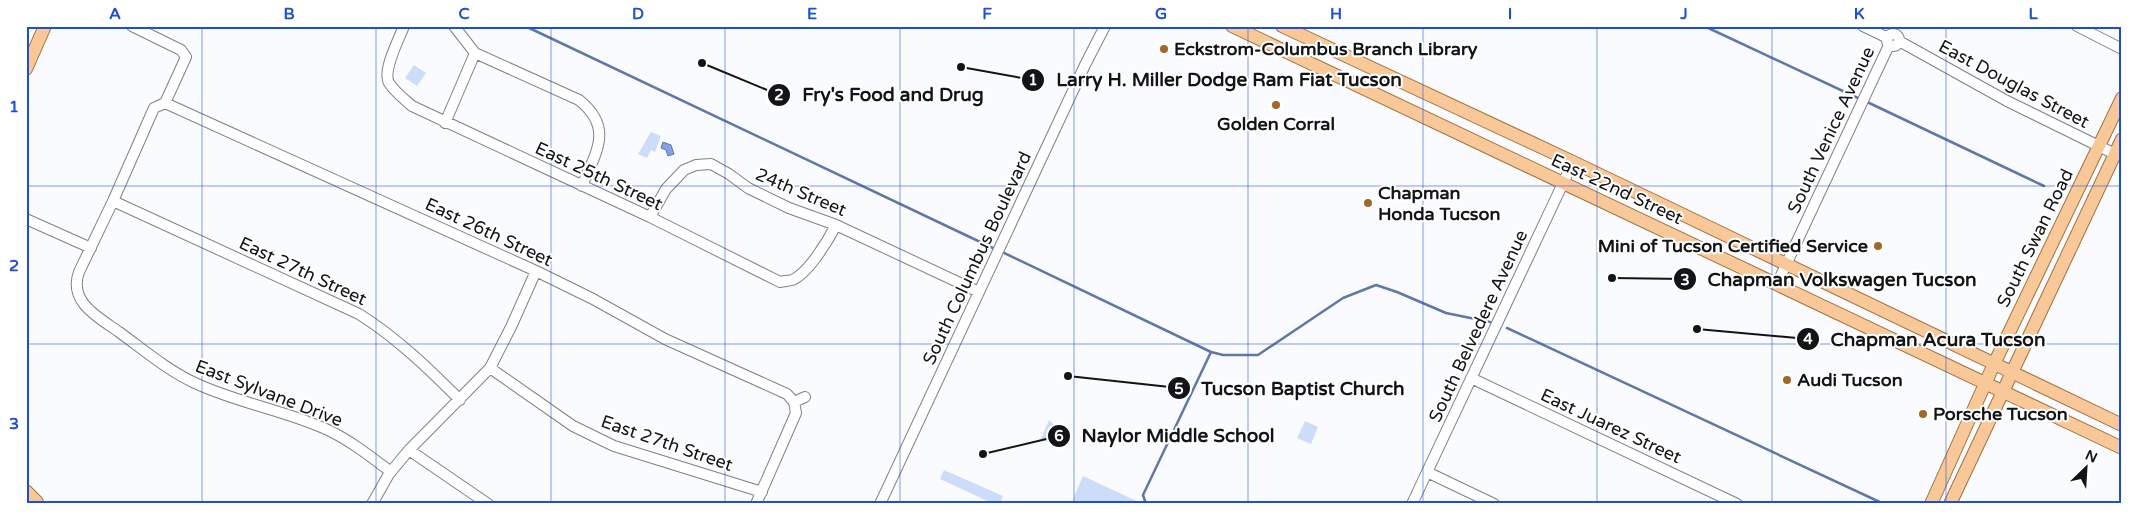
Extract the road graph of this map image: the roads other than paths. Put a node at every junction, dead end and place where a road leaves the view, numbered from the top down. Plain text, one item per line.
1 (45, 26) edge
2 (132, 26) edge
3 (404, 26) edge
4 (454, 26) edge
5 (1105, 26) edge
6 (1232, 26) edge
7 (1282, 26) edge
8 (1863, 26) edge
9 (2077, 26) edge
10 (1894, 37) edge
11 (2122, 49) edge
12 (475, 53) junction
13 (28, 62) edge
14 (2122, 98) edge
15 (165, 103) junction
16 (445, 123) junction
17 (2122, 139) edge
18 (2098, 146) junction
19 (2115, 154) junction
20 (1572, 162) junction
21 (1563, 183) junction
22 (582, 186) junction
23 (114, 201) junction
24 (650, 217) junction
25 (26, 219) edge
26 (836, 224) junction
27 (91, 248) junction
28 (1786, 264) junction
29 (536, 271) junction
30 (1776, 284) junction
31 (980, 290) junction
32 (1994, 364) junction
33 (490, 368) junction
34 (2011, 372) junction
35 (1471, 378) junction
36 (1985, 383) junction
37 (2002, 391) junction
38 (805, 397) dead end
39 (460, 400) junction
40 (794, 402) junction
41 (2122, 424) edge
42 (2122, 448) edge
43 (409, 450) junction
44 (391, 472) junction
45 (1427, 472) junction
46 (26, 491) edge
47 (762, 492) junction
48 (34, 501) edge
49 (372, 504) edge
50 (488, 504) edge
51 (756, 504) edge
52 (880, 504) edge
53 (1412, 504) edge
54 (1494, 504) edge
55 (1737, 504) edge
56 (1931, 504) edge
57 (1950, 504) edge

1 - 13 main road
2 - 15 street
3 - 16 street, East 25th Street
4 - 12 street
5 - 31 street, South Columbus Boulevard
6 - 21 main road, East 22nd Street
7 - 20 main road, East 22nd Street
8 - 10 street, East Douglas Street
9 - 11 street
10 - 18 street, East Douglas Street
10 - 28 street, South Venice Avenue
12 - 16 street
12 - 22 street
14 - 18 main road, South Swan Road
15 - 23 street
15 - 29 street, East 26th Street
16 - 22 street, East 25th Street
17 - 19 main road, South Swan Road
18 - 19 street, East Douglas Street
18 - 32 main road, South Swan Road
19 - 34 main road, South Swan Road
20 - 21 street, South Belvedere Avenue
20 - 28 main road, East 22nd Street
21 - 30 main road, East 22nd Street
21 - 35 street, South Belvedere Avenue
22 - 24 street, East 25th Street
23 - 27 street
23 - 39 street, East 27th Street
24 - 26 street, 24th Street
24 - 26 street, East 25th Street
25 - 27 street
26 - 31 street, 24th Street
27 - 44 street, East Sylvane Drive
28 - 30 street, South Venice Avenue
28 - 32 main road, East 22nd Street
29 - 33 street
29 - 40 street, East 26th Street
30 - 36 main road, East 22nd Street
31 - 52 street, South Columbus Boulevard
32 - 34 main road, East 22nd Street
32 - 36 main road, South Swan Road
33 - 39 street
33 - 47 street, East 27th Street
34 - 37 main road, South Swan Road
34 - 41 main road, East 22nd Street
35 - 45 street, South Belvedere Avenue
35 - 55 street, East Juarez Street
36 - 37 main road, East 22nd Street
36 - 56 main road, South Swan Road
37 - 42 main road, East 22nd Street
37 - 57 main road, South Swan Road
38 - 40 street
39 - 43 street
40 - 47 street
43 - 44 street
43 - 50 street
44 - 49 street
45 - 53 street, South Belvedere Avenue
45 - 54 street
46 - 48 main road
47 - 51 street

